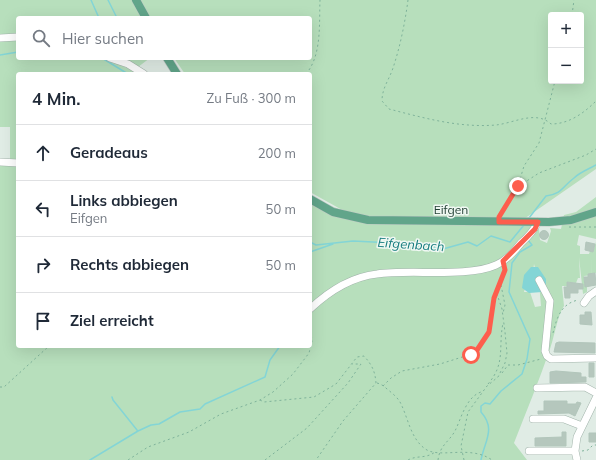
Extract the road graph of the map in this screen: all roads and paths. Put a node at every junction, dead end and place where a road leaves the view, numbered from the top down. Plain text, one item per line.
1 (136, 0) edge
2 (320, 0) edge
3 (408, 0) edge
4 (574, 0) edge
5 (572, 12) edge
6 (145, 16) edge
7 (16, 36) edge
8 (0, 38) edge
9 (116, 60) edge
10 (168, 60) edge
11 (140, 72) edge
12 (176, 72) edge
13 (308, 72) edge
14 (554, 84) edge
15 (596, 101) edge
16 (545, 118) junction
17 (596, 149) edge
18 (0, 162) edge
19 (16, 163) edge
20 (518, 186) junction
21 (312, 200) edge
22 (596, 212) edge
23 (562, 221) junction
24 (499, 222) junction
25 (537, 222) junction
26 (596, 227) edge
27 (503, 261) junction
28 (539, 280) dead end
29 (500, 284) junction
30 (596, 291) edge
31 (496, 294) junction
32 (584, 303) joint
33 (312, 307) edge
34 (503, 313) junction
35 (504, 323) junction
36 (552, 339) dead end
37 (47, 348) edge
38 (310, 348) edge
39 (547, 356) junction
40 (596, 358) edge
41 (352, 364) junction
42 (501, 373) junction
43 (376, 383) junction
44 (383, 386) junction
45 (487, 386) junction
46 (0, 387) edge
47 (537, 388) dead end
48 (481, 392) junction
49 (596, 393) edge
50 (596, 398) edge
51 (260, 400) junction
52 (533, 418) dead end
53 (582, 426) junction
54 (596, 445) edge
55 (462, 451) junction
56 (529, 451) dead end
57 (575, 451) junction
58 (436, 452) junction
59 (438, 452) junction
60 (128, 460) edge
61 (265, 460) edge
62 (316, 460) edge
63 (408, 460) edge
64 (438, 460) edge
65 (464, 460) edge
66 (492, 460) edge
67 (577, 460) edge

1 - 6 main road
2 - 13 path
3 - 16 path
4 - 5 path
7 - 8 street
9 - 11 street
10 - 12 main road
14 - 16 path
15 - 16 path
16 - 20 path
17 - 20 path
18 - 19 street
20 - 24 path
21 - 24 main road, Eifgen
22 - 23 main road, Eifgen
23 - 25 main road, Eifgen
23 - 26 path
24 - 25 main road, Eifgen
25 - 27 street
27 - 29 path
27 - 33 street
28 - 39 street
29 - 31 path
29 - 34 path
30 - 32 street
31 - 34 path
31 - 44 path
32 - 36 path
34 - 35 path
35 - 42 path
35 - 45 path
37 - 46 path
38 - 51 path
39 - 40 street
39 - 42 path
41 - 43 path
41 - 51 path
41 - 61 path
42 - 45 path
43 - 44 path
43 - 62 path
44 - 58 path
45 - 48 path
47 - 49 street
48 - 55 path
48 - 59 path
50 - 53 street
51 - 60 path
52 - 53 street
53 - 57 street
54 - 57 path
55 - 59 path
55 - 65 path
55 - 66 path
56 - 57 street
57 - 67 street
58 - 59 path
58 - 63 path
59 - 64 path

